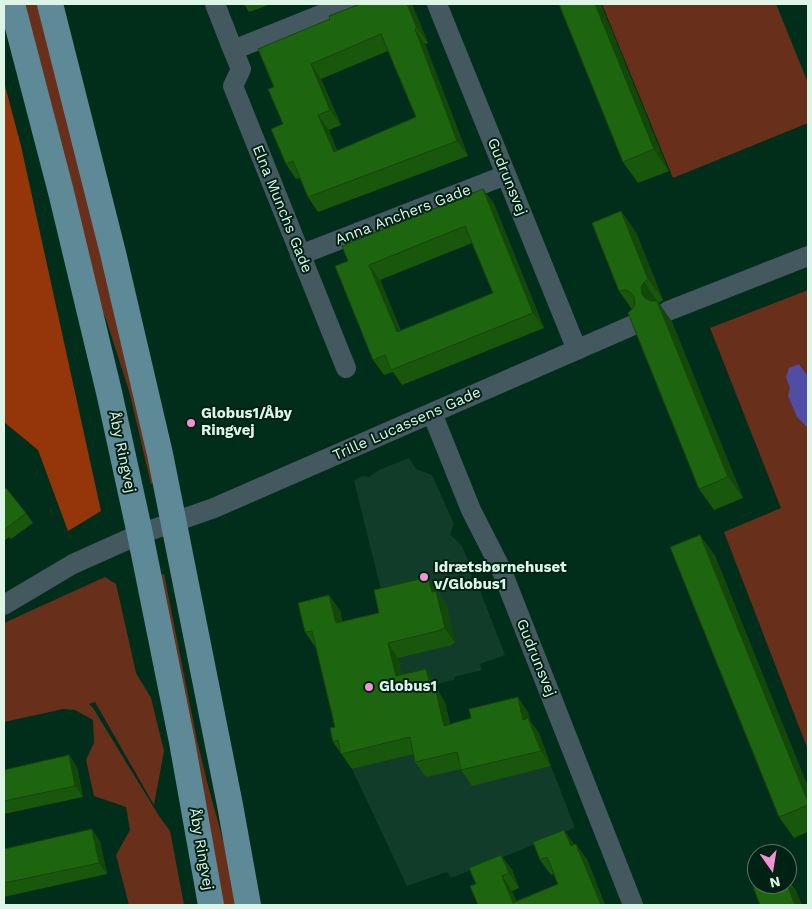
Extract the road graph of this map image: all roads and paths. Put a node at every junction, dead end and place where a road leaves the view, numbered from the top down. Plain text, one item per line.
1 (12, 4) edge
2 (50, 4) edge
3 (215, 4) edge
4 (348, 4) edge
5 (437, 4) edge
6 (233, 50) junction
7 (506, 175) junction
8 (300, 255) junction
9 (808, 256) edge
10 (668, 311) dead end
11 (638, 323) edge
12 (577, 350) junction
13 (346, 368) dead end
14 (432, 413) junction
15 (174, 522) junction
16 (140, 534) junction
17 (4, 605) edge
18 (211, 905) edge
19 (248, 905) edge
20 (633, 905) edge

1 - 16 main road, Åby Ringvej
2 - 15 main road
3 - 6 street
4 - 6 street
5 - 7 street, Gudrunsvej
6 - 8 street, Elna Munchs Gade
7 - 8 street, Anna Anchers Gade
7 - 12 street, Gudrunsvej
8 - 13 street, Elna Munchs Gade
9 - 10 street
11 - 12 street, Trille Lucassens Gade
12 - 14 street, Trille Lucassens Gade
14 - 15 street, Trille Lucassens Gade
14 - 20 street, Gudrunsvej
15 - 16 street, Trille Lucassens Gade
15 - 19 main road
16 - 17 street, Trille Lucassens Gade
16 - 18 main road, Åby Ringvej

